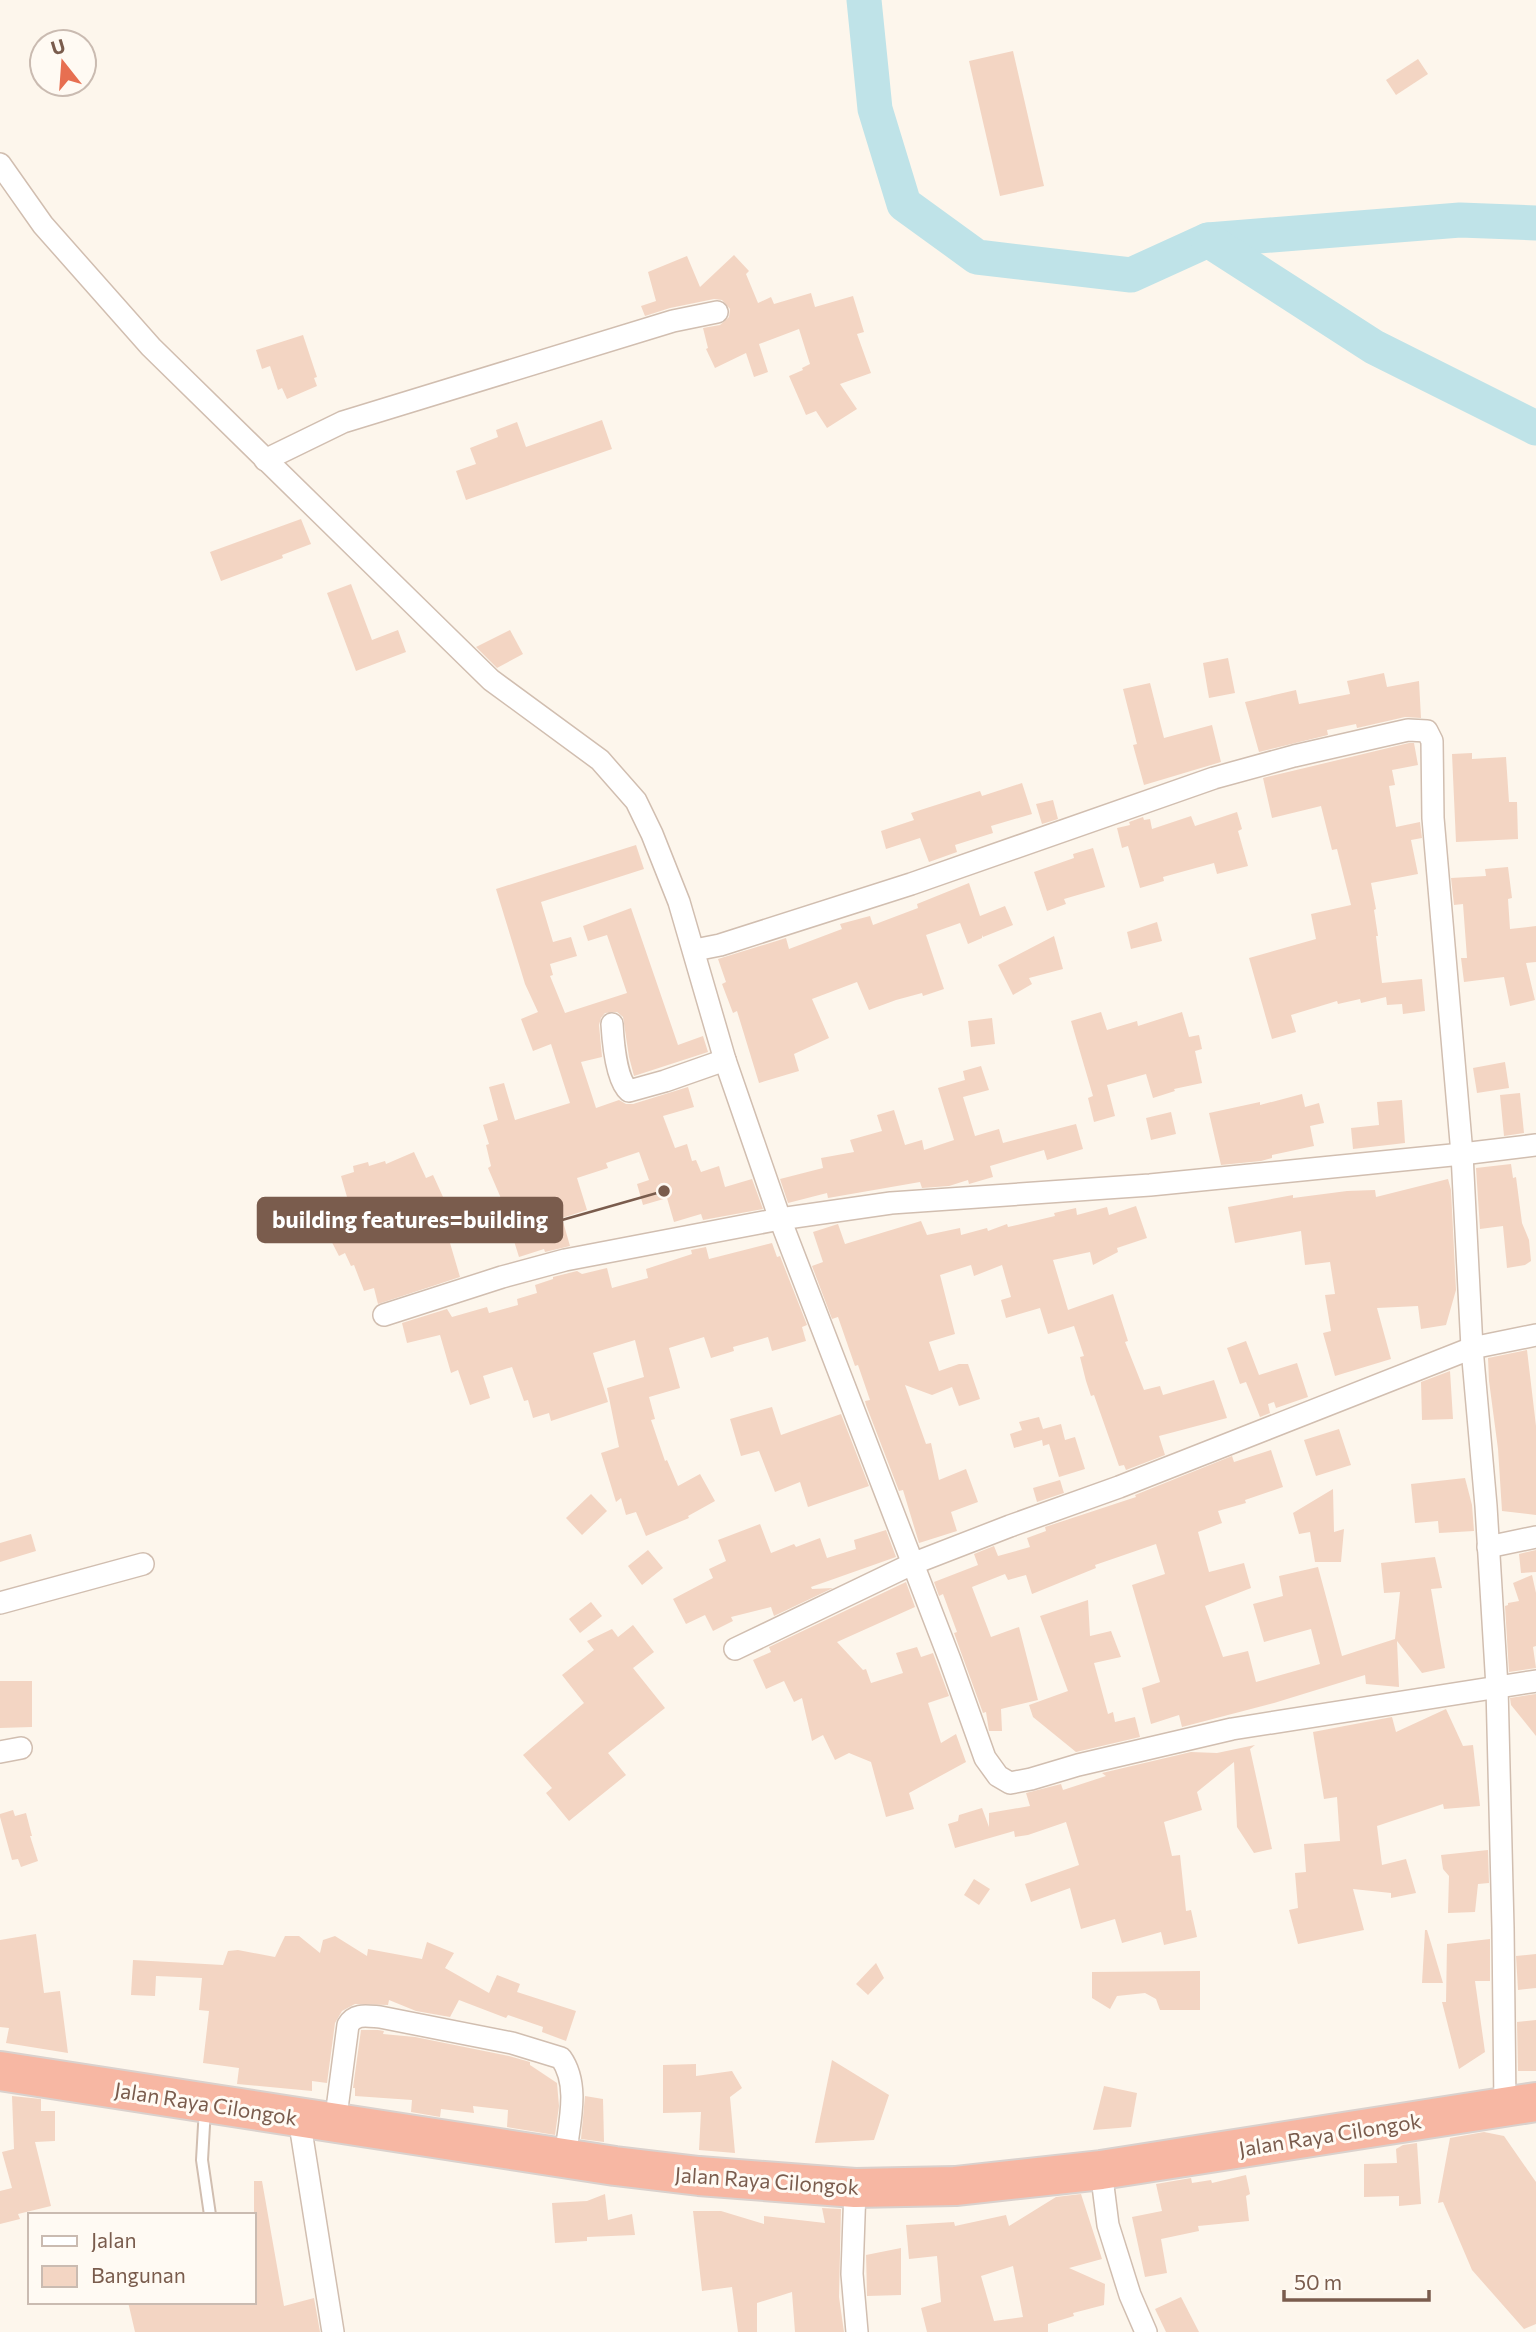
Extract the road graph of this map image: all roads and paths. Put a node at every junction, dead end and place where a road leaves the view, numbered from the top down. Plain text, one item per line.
1 (0, 164) edge
2 (717, 312) dead end
3 (265, 460) junction
4 (695, 950) junction
5 (612, 1024) dead end
6 (725, 1060) junction
7 (1536, 1145) edge
8 (1462, 1154) junction
9 (780, 1219) junction
10 (384, 1315) dead end
11 (1536, 1335) edge
12 (1472, 1348) junction
13 (1536, 1537) edge
14 (1488, 1547) junction
15 (143, 1564) dead end
16 (912, 1564) junction
17 (0, 1603) edge
18 (735, 1649) dead end
19 (1536, 1681) edge
20 (1497, 1687) junction
21 (0, 2070) edge
22 (205, 2102) junction
23 (1521, 2104) edge
24 (317, 2121) junction
25 (565, 2159) junction
26 (1101, 2170) junction
27 (855, 2188) junction
28 (209, 2213) edge
29 (333, 2332) edge
30 (857, 2332) edge
31 (1146, 2332) edge

1 - 3 street
2 - 3 street
3 - 4 street
4 - 6 street
4 - 8 street
5 - 6 street
6 - 9 street
7 - 8 street
8 - 9 street
8 - 12 street
9 - 10 street
9 - 16 street
11 - 12 street
12 - 14 street
12 - 16 street
13 - 14 street
14 - 20 street
15 - 17 street
16 - 18 street
16 - 20 street
19 - 20 street
20 - 23 street
21 - 22 highway, Jalan Raya Cilongok
22 - 24 highway, Jalan Raya Cilongok
22 - 28 lane
23 - 26 highway, Jalan Raya Cilongok
24 - 25 highway, Jalan Raya Cilongok
24 - 25 street
24 - 29 street
25 - 27 highway, Jalan Raya Cilongok
26 - 27 highway, Jalan Raya Cilongok
26 - 31 street
27 - 30 street

